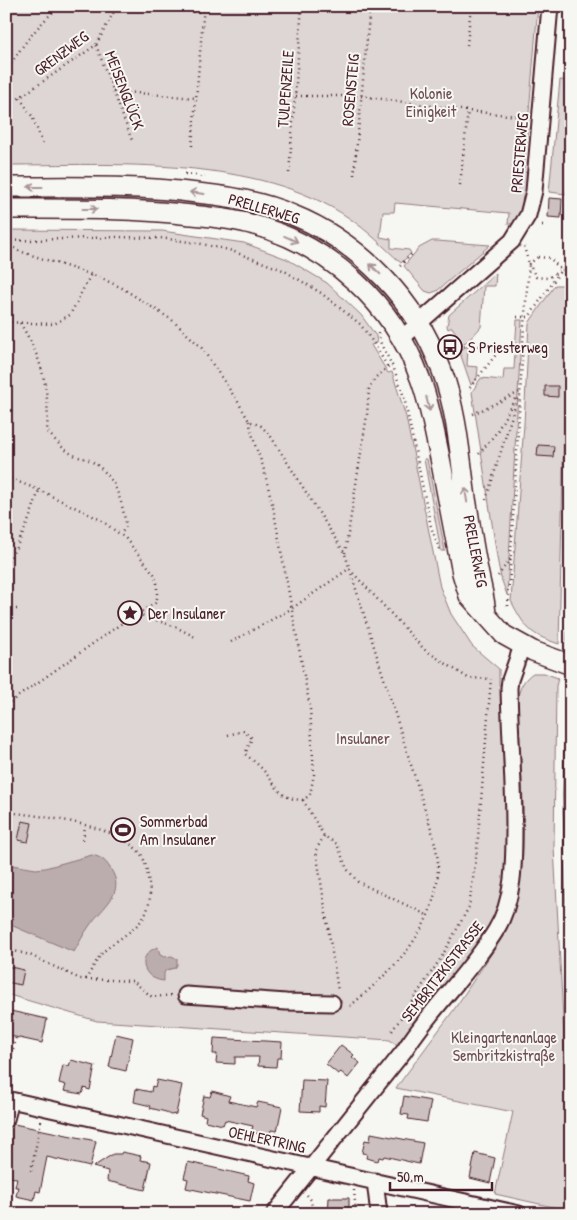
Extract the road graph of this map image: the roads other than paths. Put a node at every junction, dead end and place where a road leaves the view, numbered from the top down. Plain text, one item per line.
1 (550, 6) edge
2 (6, 187) edge
3 (6, 209) edge
4 (419, 324) junction
5 (402, 338) junction
6 (486, 615) junction
7 (522, 646) junction
8 (571, 665) edge
9 (186, 995) road end
10 (336, 999) road end
11 (9, 1100) edge
12 (6, 1119) edge
13 (311, 1167) junction
14 (375, 1182) junction
15 (490, 1210) edge
16 (274, 1214) edge
17 (379, 1214) edge
18 (519, 1214) edge

1 - 4 street, PRIESTERWEG
4 -> 2 main road, PRELLERWEG
3 -> 5 main road, PRELLERWEG
4 - 5 street, PRIESTERWEG
6 -> 4 main road, PRELLERWEG
5 -> 6 main road, PRELLERWEG
6 - 7 main road, PRELLERWEG
7 - 8 main road, PRELLERWEG
7 - 13 street, SEMBRITZKISTRASSE
9 - 10 street
11 - 12 street
11 - 13 street, OEHLERTRING
13 - 14 street, OEHLERTRING
13 - 16 street, SEMBRITZKISTRASSE
14 - 15 street, OEHLERTRING
14 - 17 street
15 - 18 street, OEHLERTRING

